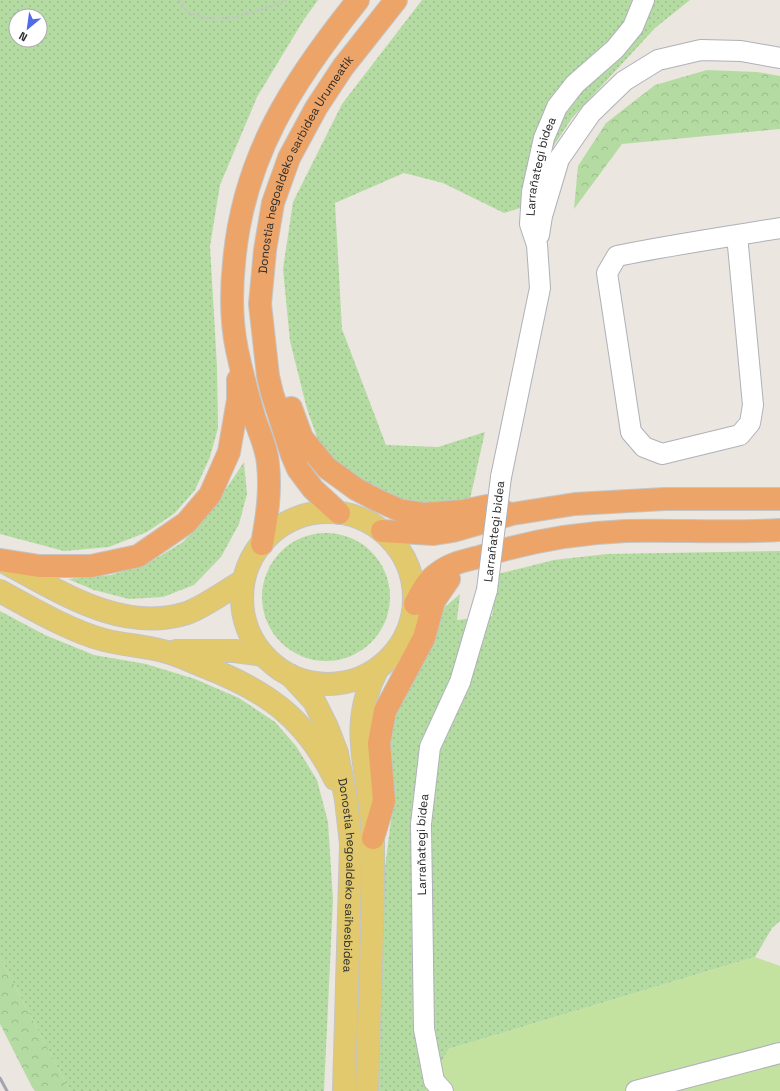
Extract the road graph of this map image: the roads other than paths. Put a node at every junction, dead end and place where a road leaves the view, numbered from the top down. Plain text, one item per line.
1 (358, 0) edge
2 (396, 0) edge
3 (644, 0) edge
4 (780, 58) edge
5 (780, 228) edge
6 (737, 235) junction
7 (537, 245) junction
8 (266, 346) junction
9 (237, 349) junction
10 (780, 499) edge
11 (339, 513) junction
12 (512, 514) junction
13 (780, 530) edge
14 (382, 531) junction
15 (262, 544) junction
16 (482, 556) junction
17 (1, 560) edge
18 (243, 581) junction
19 (0, 591) edge
20 (415, 604) junction
21 (165, 651) junction
22 (263, 655) junction
23 (377, 670) junction
24 (290, 676) junction
25 (346, 800) junction
26 (373, 838) junction
27 (780, 1053) edge
28 (344, 1091) edge
29 (367, 1091) edge
30 (443, 1091) edge
31 (636, 1091) edge

1 - 9 highway
2 - 8 highway, Donostia hegoaldeko sarbidea Urumeatik
3 - 7 street, Larrañategi bidea
4 - 7 street
5 - 6 street
6 - 6 street
7 - 30 street, Larrañategi bidea, bridge
8 - 11 highway
8 - 12 highway
9 - 15 highway
9 - 17 highway
10 - 12 highway
11 - 14 main road
11 - 15 main road
12 - 14 highway
13 - 16 highway
14 - 20 main road
15 - 18 main road
16 - 20 highway
16 - 26 highway
17 - 18 main road
18 - 22 main road
19 - 21 main road
20 - 23 main road
21 - 22 main road
21 - 25 main road
22 - 24 main road
23 - 24 main road
23 - 26 main road, Donostia hegoaldeko saihesbidea
24 - 25 main road, Donostia hegoaldeko saihesbidea
25 - 28 main road, Donostia hegoaldeko saihesbidea
26 - 29 main road, Donostia hegoaldeko saihesbidea
27 - 31 street

